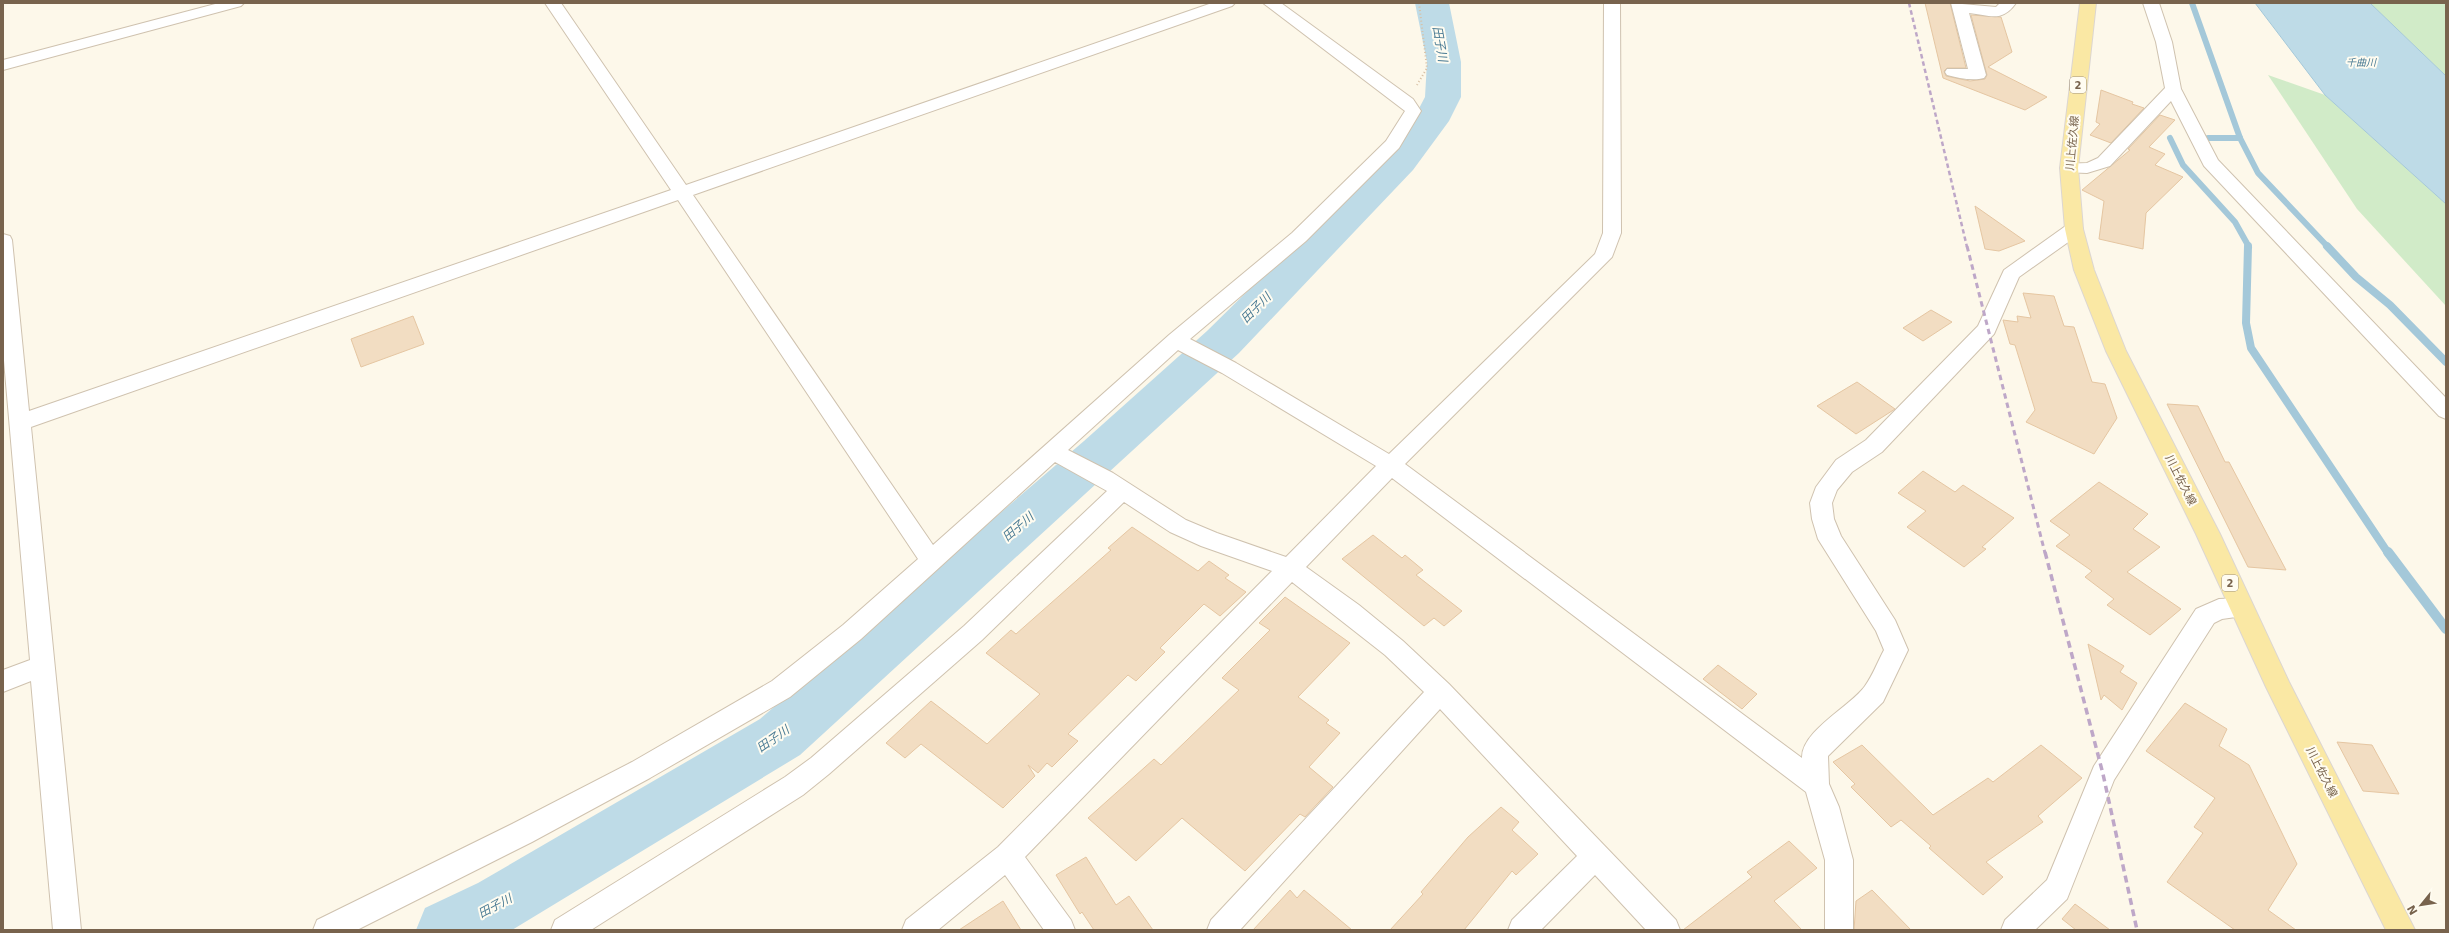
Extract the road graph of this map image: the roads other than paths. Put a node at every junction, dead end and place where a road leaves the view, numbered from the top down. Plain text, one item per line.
1 (236, 3) edge
2 (553, 3) edge
3 (1227, 3) edge
4 (1271, 3) edge
5 (1612, 3) edge
6 (2008, 3) edge
7 (2088, 3) edge
8 (2151, 3) edge
9 (1960, 5) edge
10 (184, 10) edge
11 (3, 66) edge
12 (1952, 72) dead end
13 (2174, 89) junction
14 (2069, 168) junction
15 (684, 193) junction
16 (2074, 230) junction
17 (3, 240) edge
18 (1182, 343) junction
19 (2446, 411) edge
20 (21, 422) junction
21 (1060, 455) junction
22 (1391, 465) junction
23 (1113, 485) junction
24 (931, 560) junction
25 (1288, 569) junction
26 (2241, 608) junction
27 (42, 666) junction
28 (3, 681) edge
29 (1440, 692) junction
30 (1816, 784) junction
31 (1597, 855) junction
32 (1008, 856) junction
33 (67, 930) edge
34 (327, 930) edge
35 (565, 930) edge
36 (916, 930) edge
37 (1061, 930) edge
38 (1221, 930) edge
39 (1522, 930) edge
40 (1666, 930) edge
41 (1839, 930) edge
42 (2015, 930) edge
43 (2401, 930) edge

1 - 10 street
2 - 15 street
3 - 15 street
4 - 18 street
5 - 22 street
6 - 9 street
7 - 14 main road, 川上佐久線 / 2
8 - 13 street
9 - 12 street
10 - 11 street
13 - 14 street
13 - 19 street
14 - 16 main road, 川上佐久線 / 2
15 - 20 street
15 - 24 street
16 - 26 main road, 川上佐久線 / 2
16 - 30 street
17 - 20 street
18 - 21 street
18 - 22 street
20 - 27 street
21 - 23 street
21 - 24 street
22 - 25 street
22 - 30 street
23 - 25 street
23 - 35 street
24 - 34 street
25 - 29 street
25 - 32 street
26 - 42 street
26 - 43 main road, 川上佐久線 / 2
27 - 28 street
27 - 33 street
29 - 31 street
29 - 38 street
30 - 41 street
31 - 39 street
31 - 40 street
32 - 36 street
32 - 37 street

